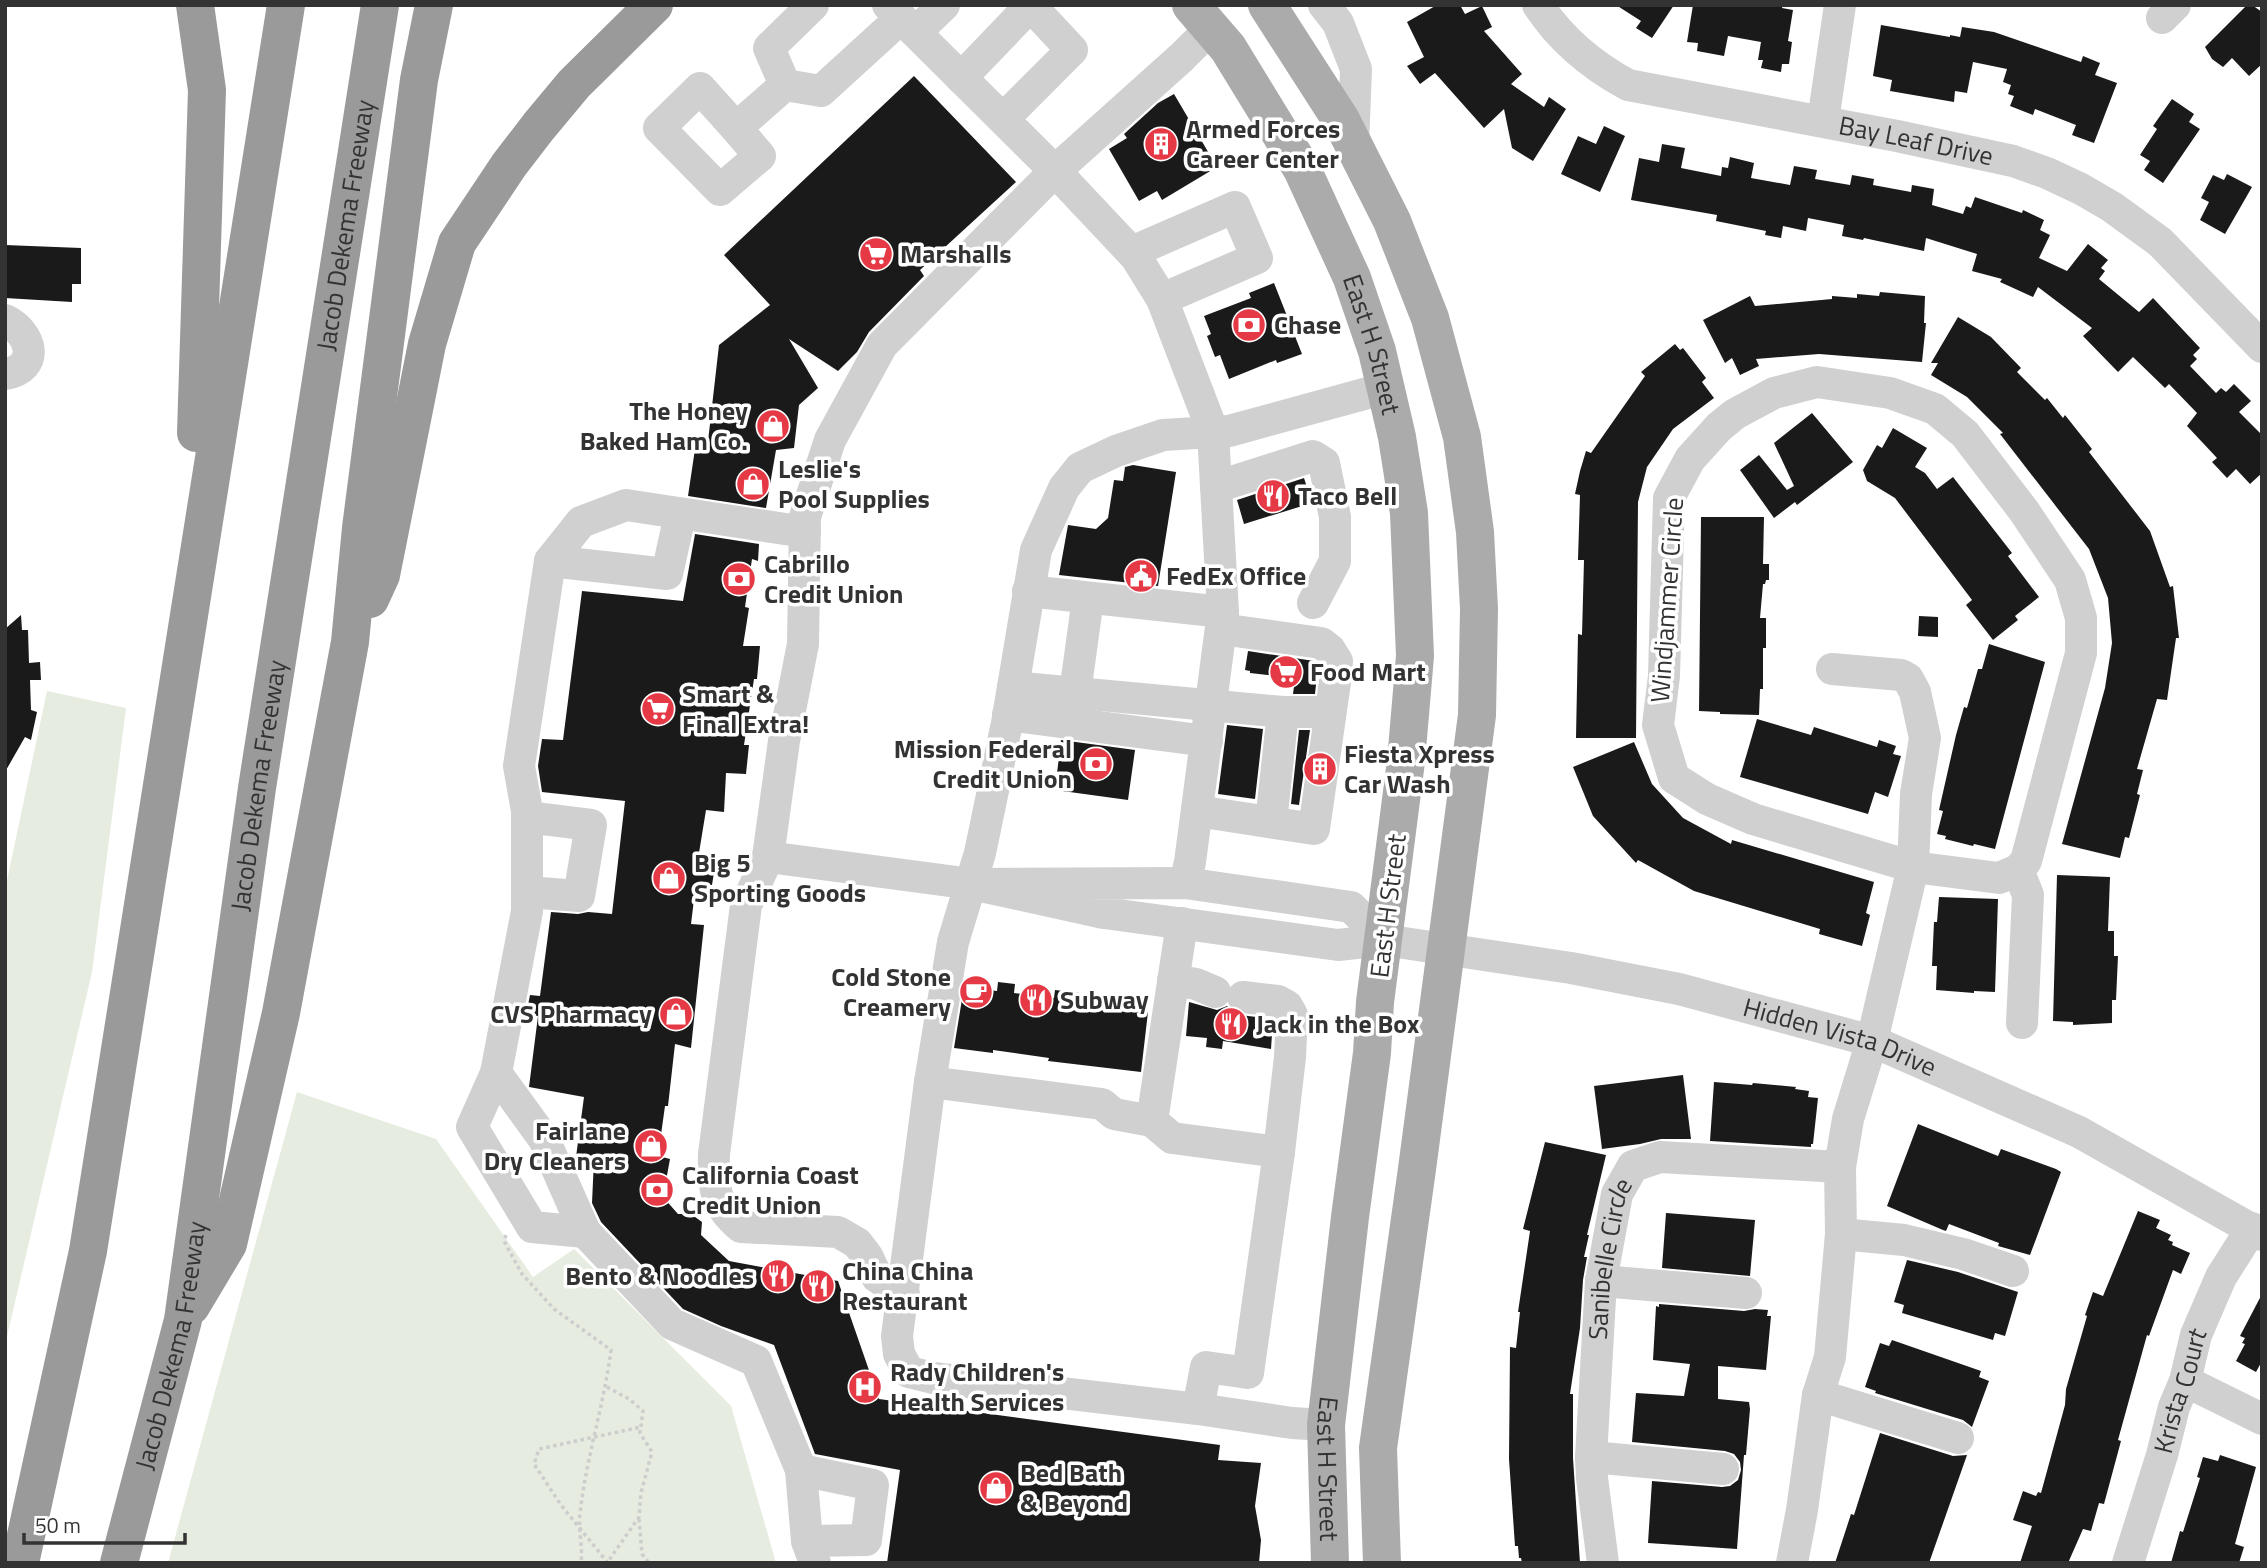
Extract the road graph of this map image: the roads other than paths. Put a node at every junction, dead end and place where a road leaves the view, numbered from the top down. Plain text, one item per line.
1 (195, 5) edge
2 (286, 5) edge
3 (380, 5) edge
4 (434, 5) edge
5 (654, 5) edge
6 (813, 5) edge
7 (944, 5) edge
8 (1267, 5) edge
9 (1324, 5) edge
10 (1538, 5) edge
11 (1840, 5) edge
12 (1030, 6) edge
13 (1201, 17) edge
14 (902, 18) edge
15 (961, 78) junction
16 (785, 85) junction
17 (1003, 119) junction
18 (1823, 121) junction
19 (736, 128) dead end
20 (1353, 145) junction
21 (1055, 171) junction
22 (1132, 252) junction
23 (1162, 299) junction
24 (5, 320) edge
25 (2262, 347) edge
26 (5, 374) edge
27 (1386, 388) junction
28 (1213, 432) junction
29 (1216, 487) junction
30 (680, 515) junction
31 (804, 532) junction
32 (550, 562) junction
33 (1028, 591) junction
34 (1088, 598) junction
35 (1313, 603) dead end
36 (188, 613) junction
37 (1222, 621) junction
38 (350, 642) junction
39 (1832, 668) dead end
40 (1075, 693) junction
41 (1010, 701) junction
42 (1211, 704) junction
43 (1283, 712) junction
44 (1314, 712) dead end
45 (1207, 741) junction
46 (1198, 811) junction
47 (527, 817) junction
48 (1271, 822) junction
49 (768, 856) junction
50 (1913, 867) junction
51 (2018, 870) junction
52 (972, 884) junction
53 (1185, 884) junction
54 (527, 892) junction
55 (1182, 923) junction
56 (1384, 940) junction
57 (1446, 948) junction
58 (1173, 980) junction
59 (2022, 1023) dead end
60 (1872, 1041) junction
61 (496, 1073) junction
62 (930, 1082) junction
63 (1152, 1121) junction
64 (1279, 1152) junction
65 (1840, 1167) junction
66 (2257, 1231) edge
67 (585, 1232) junction
68 (1842, 1234) junction
69 (2013, 1271) dead end
70 (1601, 1281) junction
71 (1746, 1293) dead end
72 (904, 1294) junction
73 (183, 1320) junction
74 (2185, 1381) junction
75 (1818, 1395) junction
76 (1198, 1409) junction
77 (2262, 1419) edge
78 (1326, 1425) junction
79 (1958, 1438) dead end
80 (1591, 1457) junction
81 (1723, 1469) dead end
82 (801, 1470) junction
83 (811, 1552) edge
84 (20, 1563) edge
85 (119, 1563) edge
86 (1330, 1563) edge
87 (1382, 1563) edge
88 (1603, 1563) edge
89 (1792, 1563) edge
90 (2127, 1563) edge

1 - 36 highway
2 - 36 highway
3 - 73 highway, Jacob Dekema Freeway
4 - 38 highway
5 - 38 highway
6 - 16 street
7 - 14 street
8 - 20 main road, East H Street
9 - 20 street
10 - 18 street, Bay Leaf Drive
11 - 18 street
12 - 15 street
12 - 17 street
13 - 21 street
13 - 27 main road, East H Street
14 - 15 street
14 - 16 street
15 - 17 street
16 - 19 street
17 - 21 street
18 - 25 street, Bay Leaf Drive
20 - 57 main road, East H Street
21 - 22 street
21 - 31 street
22 - 23 street
22 - 23 street
23 - 28 street
24 - 26 street
27 - 28 street
27 - 56 main road, East H Street
28 - 29 street
28 - 33 street
29 - 35 street
29 - 37 street
30 - 31 street
30 - 32 street
30 - 32 street
31 - 49 street
32 - 47 street
33 - 34 street
33 - 41 street
34 - 37 street
34 - 40 street
36 - 84 highway
37 - 42 street
37 - 48 street
38 - 73 highway
39 - 50 street
40 - 41 street
40 - 42 street
41 - 45 street
41 - 52 street
42 - 43 street
42 - 45 street
43 - 44 street
43 - 48 street
45 - 46 street
46 - 48 street
46 - 53 street
47 - 54 street
47 - 54 street
49 - 52 street
49 - 72 street
50 - 51 street, Windjammer Circle
50 - 51 street, Windjammer Circle
50 - 60 street
51 - 59 street
52 - 53 street
52 - 55 street, Hidden Vista Drive
52 - 62 street
53 - 56 street
54 - 61 street
55 - 56 street, Hidden Vista Drive
55 - 58 street
56 - 57 street, Hidden Vista Drive
56 - 78 main road, East H Street
57 - 60 street, Hidden Vista Drive
57 - 87 main road, East H Street
58 - 63 street
58 - 64 street
60 - 65 street
60 - 66 street, Hidden Vista Drive
61 - 67 street
61 - 67 street
62 - 63 street
62 - 72 street
63 - 64 street
64 - 76 street
65 - 68 street
65 - 70 street, Sanibelle Circle
66 - 74 street, Krista Court
67 - 82 street
68 - 69 street
68 - 75 street
70 - 71 street
70 - 80 street, Sanibelle Circle
72 - 76 street
73 - 85 highway, Jacob Dekema Freeway
74 - 77 street
74 - 90 street, Krista Court
75 - 79 street
75 - 89 street
76 - 78 street
78 - 86 main road, East H Street
80 - 81 street
80 - 88 street, Sanibelle Circle
82 - 83 street
82 - 83 street

